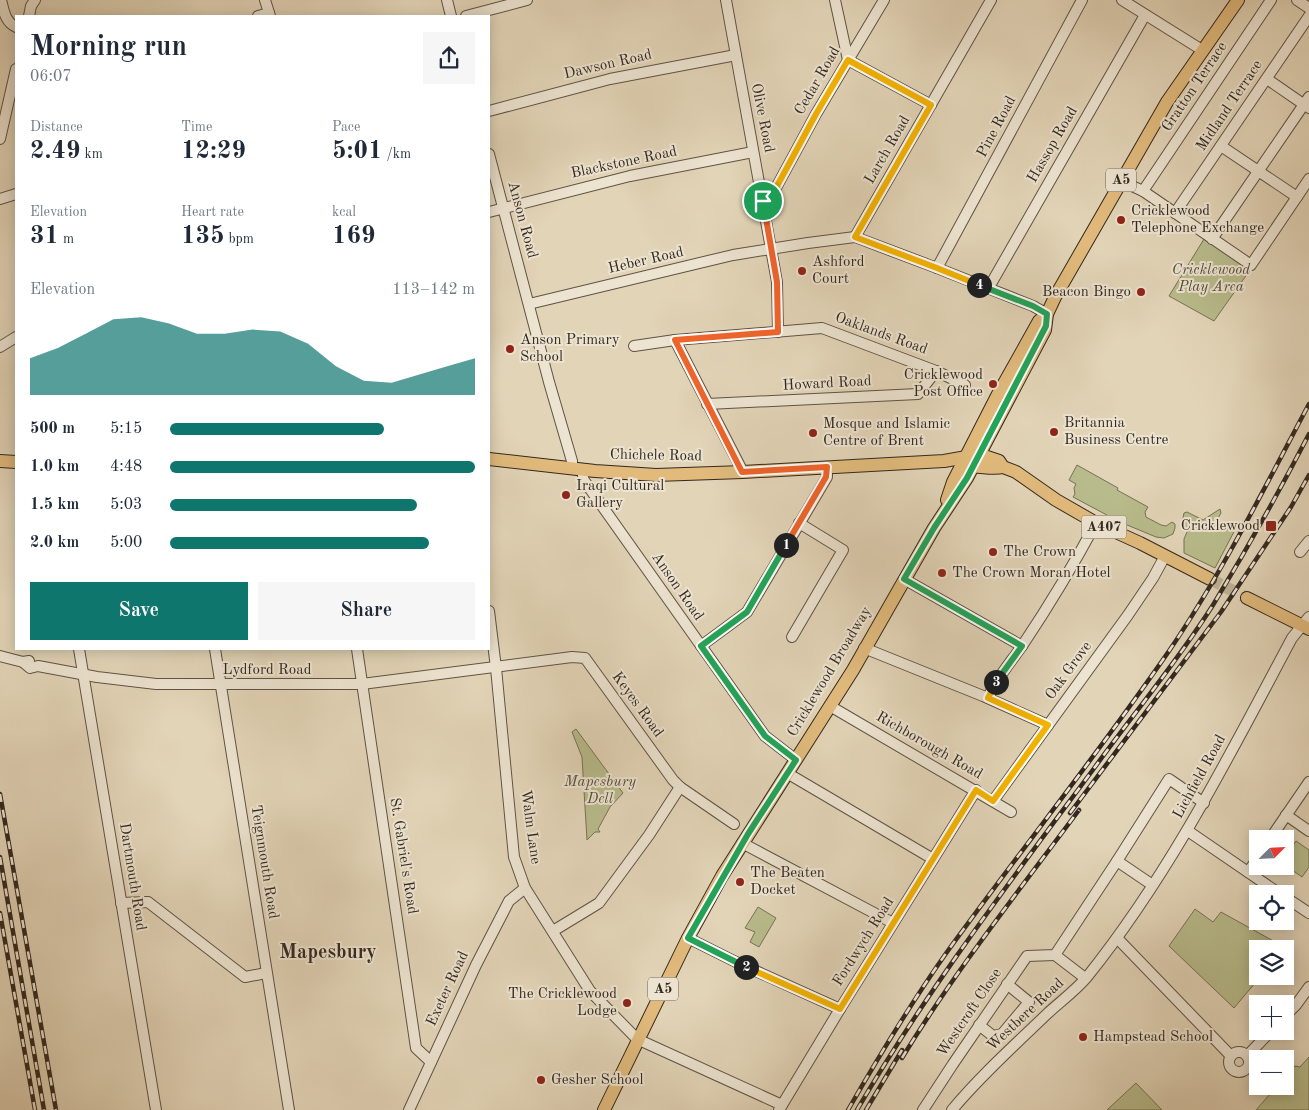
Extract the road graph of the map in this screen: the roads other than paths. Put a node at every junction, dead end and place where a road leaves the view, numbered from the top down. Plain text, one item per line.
1 (2, 0) edge
2 (35, 0) edge
3 (265, 0) edge
4 (447, 0) edge
5 (528, 0) edge
6 (726, 0) edge
7 (835, 0) edge
8 (884, 0) edge
9 (991, 0) edge
10 (1082, 0) edge
11 (1122, 0) edge
12 (1238, 0) edge
13 (1271, 0) edge
14 (1297, 0) edge
15 (1309, 8) edge
16 (270, 14) edge
17 (29, 15) edge
18 (451, 15) edge
19 (470, 15) edge
20 (1145, 15) junction
21 (1309, 16) edge
22 (15, 27) edge
23 (1202, 50) junction
24 (736, 55) junction
25 (848, 60) junction
26 (15, 79) edge
27 (1267, 79) junction
28 (13, 98) edge
29 (1307, 103) edge
30 (931, 105) junction
31 (490, 111) edge
32 (0, 139) edge
33 (1221, 146) junction
34 (753, 152) junction
35 (490, 158) edge
36 (1258, 171) junction
37 (1309, 179) edge
38 (1121, 181) junction
39 (1143, 191) junction
40 (15, 194) edge
41 (1297, 197) junction
42 (0, 199) edge
43 (763, 201) junction
44 (503, 208) junction
45 (490, 212) edge
46 (1175, 213) junction
47 (855, 237) junction
48 (1212, 239) junction
49 (771, 250) junction
50 (937, 268) junction
51 (988, 289) junction
52 (529, 304) junction
53 (1047, 314) junction
54 (778, 332) junction
55 (15, 338) edge
56 (675, 340) junction
57 (634, 346) dead end
58 (0, 347) edge
59 (936, 370) junction
60 (965, 385) dead end
61 (707, 404) junction
62 (490, 459) edge
63 (0, 461) edge
64 (969, 461) junction
65 (15, 462) edge
66 (827, 467) junction
67 (578, 469) junction
68 (742, 472) junction
69 (1096, 523) junction
70 (799, 524) junction
71 (1309, 541) edge
72 (1300, 552) dead end
73 (1165, 556) junction
74 (904, 579) junction
75 (1210, 579) tunnel mouth
76 (1247, 598) tunnel mouth
77 (490, 619) edge
78 (1307, 624) edge
79 (792, 637) dead end
80 (701, 646) junction
81 (1022, 646) junction
82 (864, 648) junction
83 (79, 650) edge
84 (215, 650) edge
85 (356, 650) edge
86 (0, 656) edge
87 (496, 668) junction
88 (83, 674) junction
89 (362, 684) junction
90 (220, 686) junction
91 (988, 698) junction
92 (830, 706) junction
93 (1048, 725) junction
94 (796, 760) junction
95 (787, 773) junction
96 (1309, 782) edge
97 (680, 787) junction
98 (976, 790) junction
99 (1305, 798) edge
100 (993, 801) junction
101 (1204, 803) junction
102 (1011, 812) dead end
103 (1286, 815) junction
104 (734, 824) dead end
105 (1276, 830) edge
106 (1188, 831) junction
107 (1309, 831) edge
108 (742, 843) junction
109 (933, 859) junction
110 (1117, 861) junction
111 (1248, 872) joint
112 (1148, 882) dead end
113 (1267, 885) edge
114 (525, 888) junction
115 (122, 903) junction
116 (1294, 903) edge
117 (1309, 913) edge
118 (893, 923) junction
119 (554, 931) junction
120 (688, 938) junction
121 (1117, 938) junction
122 (1055, 955) junction
123 (266, 973) junction
124 (1086, 978) junction
125 (1007, 984) junction
126 (1309, 987) edge
127 (1294, 1007) edge
128 (840, 1009) junction
129 (979, 1025) junction
130 (638, 1040) junction
131 (1262, 1040) edge
132 (1231, 1056) junction
133 (1247, 1056) junction
134 (430, 1062) junction
135 (604, 1108) edge
136 (781, 1108) edge
137 (955, 1109) edge
138 (156, 1110) edge
139 (289, 1110) edge
140 (409, 1110) edge
141 (923, 1110) edge

1 - 22 street
2 - 17 street
3 - 16 street
4 - 18 street
5 - 19 street
6 - 24 street, Olive Road
7 - 25 street
8 - 25 street, Cedar Road
9 - 30 street, Larch Road
10 - 50 street, Pine Road
11 - 20 street
12 - 23 main road, Cricklewood Broadway / A5
13 - 39 street, Gratton Terrace
14 - 15 street
20 - 23 street
20 - 51 street, Hassop Road
21 - 27 street, Midland Terrace
23 - 38 main road, Cricklewood Broadway / A5
24 - 31 street, Dawson Road
24 - 34 street, Olive Road
25 - 30 street
25 - 43 street, Cedar Road
26 - 28 street
27 - 29 street
27 - 33 street, Midland Terrace
28 - 32 street
29 - 36 street
30 - 47 street, Larch Road
33 - 36 street
33 - 46 street, Midland Terrace
34 - 43 street, Olive Road
34 - 44 street, Blackstone Road
35 - 44 street, Anson Road
36 - 41 street
36 - 48 street
37 - 41 street
38 - 39 street
38 - 53 main road, Cricklewood Broadway / A5
39 - 46 street
40 - 42 street
41 - 48 street
43 - 49 street, Olive Road
44 - 45 street, Blackstone Road
44 - 52 street, Anson Road
46 - 48 street
47 - 49 street, Heber Road
47 - 50 street
49 - 52 street, Heber Road
49 - 54 street, Olive Road
50 - 51 street
51 - 53 street
52 - 67 street, Anson Road
53 - 64 main road, Cricklewood Broadway / A5
54 - 56 street, Oaklands Road
54 - 59 street, Oaklands Road
55 - 58 street
56 - 57 street, Oaklands Road
56 - 61 street
59 - 60 street, Oaklands Road
59 - 61 street, Howard Road
61 - 68 street
62 - 67 main road, Chichele Road / A407
63 - 65 main road
64 - 66 main road, Chichele Road / A407
64 - 69 main road, A407
64 - 74 main road, Cricklewood Broadway / A5
66 - 68 main road, Chichele Road / A407
66 - 70 street
67 - 68 main road, Chichele Road / A407
67 - 80 street, Anson Road
69 - 73 main road, A407
69 - 81 street
70 - 79 street
70 - 80 street
71 - 72 street
73 - 75 main road, A407
73 - 93 street, Oak Grove
74 - 81 street
74 - 82 main road, Cricklewood Broadway / A5
76 - 78 main road
77 - 87 street, Walm Lane
78 - 101 street, Lichfield Road
80 - 94 street, Anson Road
81 - 91 street
82 - 91 street
82 - 92 main road, Cricklewood Broadway / A5
83 - 88 street, Dartmouth Road
84 - 90 street, Teignmouth Road
85 - 89 street, St. Gabriel's Road
86 - 88 street, Lydford Road
87 - 89 street, Lydford Road
87 - 97 street, Keyes Road
87 - 114 street, Walm Lane
88 - 90 street, Lydford Road
88 - 115 street, Dartmouth Road
89 - 90 street, Lydford Road
89 - 134 street, St. Gabriel's Road
90 - 123 street, Teignmouth Road
91 - 93 street
92 - 94 main road, Cricklewood Broadway / A5
92 - 98 street, Richborough Road
93 - 100 street, Oak Grove
94 - 95 main road, Cricklewood Broadway / A5
95 - 108 main road, Cricklewood Broadway / A5
95 - 109 street
96 - 99 street
97 - 104 street, Keyes Road
97 - 119 street
98 - 100 street, Richborough Road
98 - 109 street, Fordwych Road
99 - 103 street
100 - 102 street, Richborough Road
101 - 106 street, Lichfield Road
101 - 110 street
103 - 105 street
103 - 107 street
106 - 111 street
106 - 121 street, Lichfield Road
108 - 118 street
108 - 120 main road, Cricklewood Broadway / A5
109 - 118 street, Fordwych Road
110 - 112 street
110 - 122 street
111 - 113 street
114 - 119 street, Walm Lane
114 - 134 street, Exeter Road
115 - 123 street
115 - 138 street, Dartmouth Road
116 - 117 street
118 - 128 street, Fordwych Road
119 - 130 street, Walm Lane
120 - 128 street
120 - 130 main road, Cricklewood Broadway / A5
121 - 124 street, Westbere Road
121 - 132 street
122 - 124 street
122 - 125 street, Westcroft Close
123 - 139 street, Teignmouth Road
124 - 137 street, Westbere Road
125 - 129 street, Westcroft Close
125 - 129 street
126 - 127 street
128 - 136 street, Fordwych Road
129 - 141 street, Westcroft Close
130 - 135 main road, Cricklewood Broadway / A5
130 - 136 street
131 - 133 street
132 - 133 street
132 - 133 street
134 - 140 street, Exeter Road

